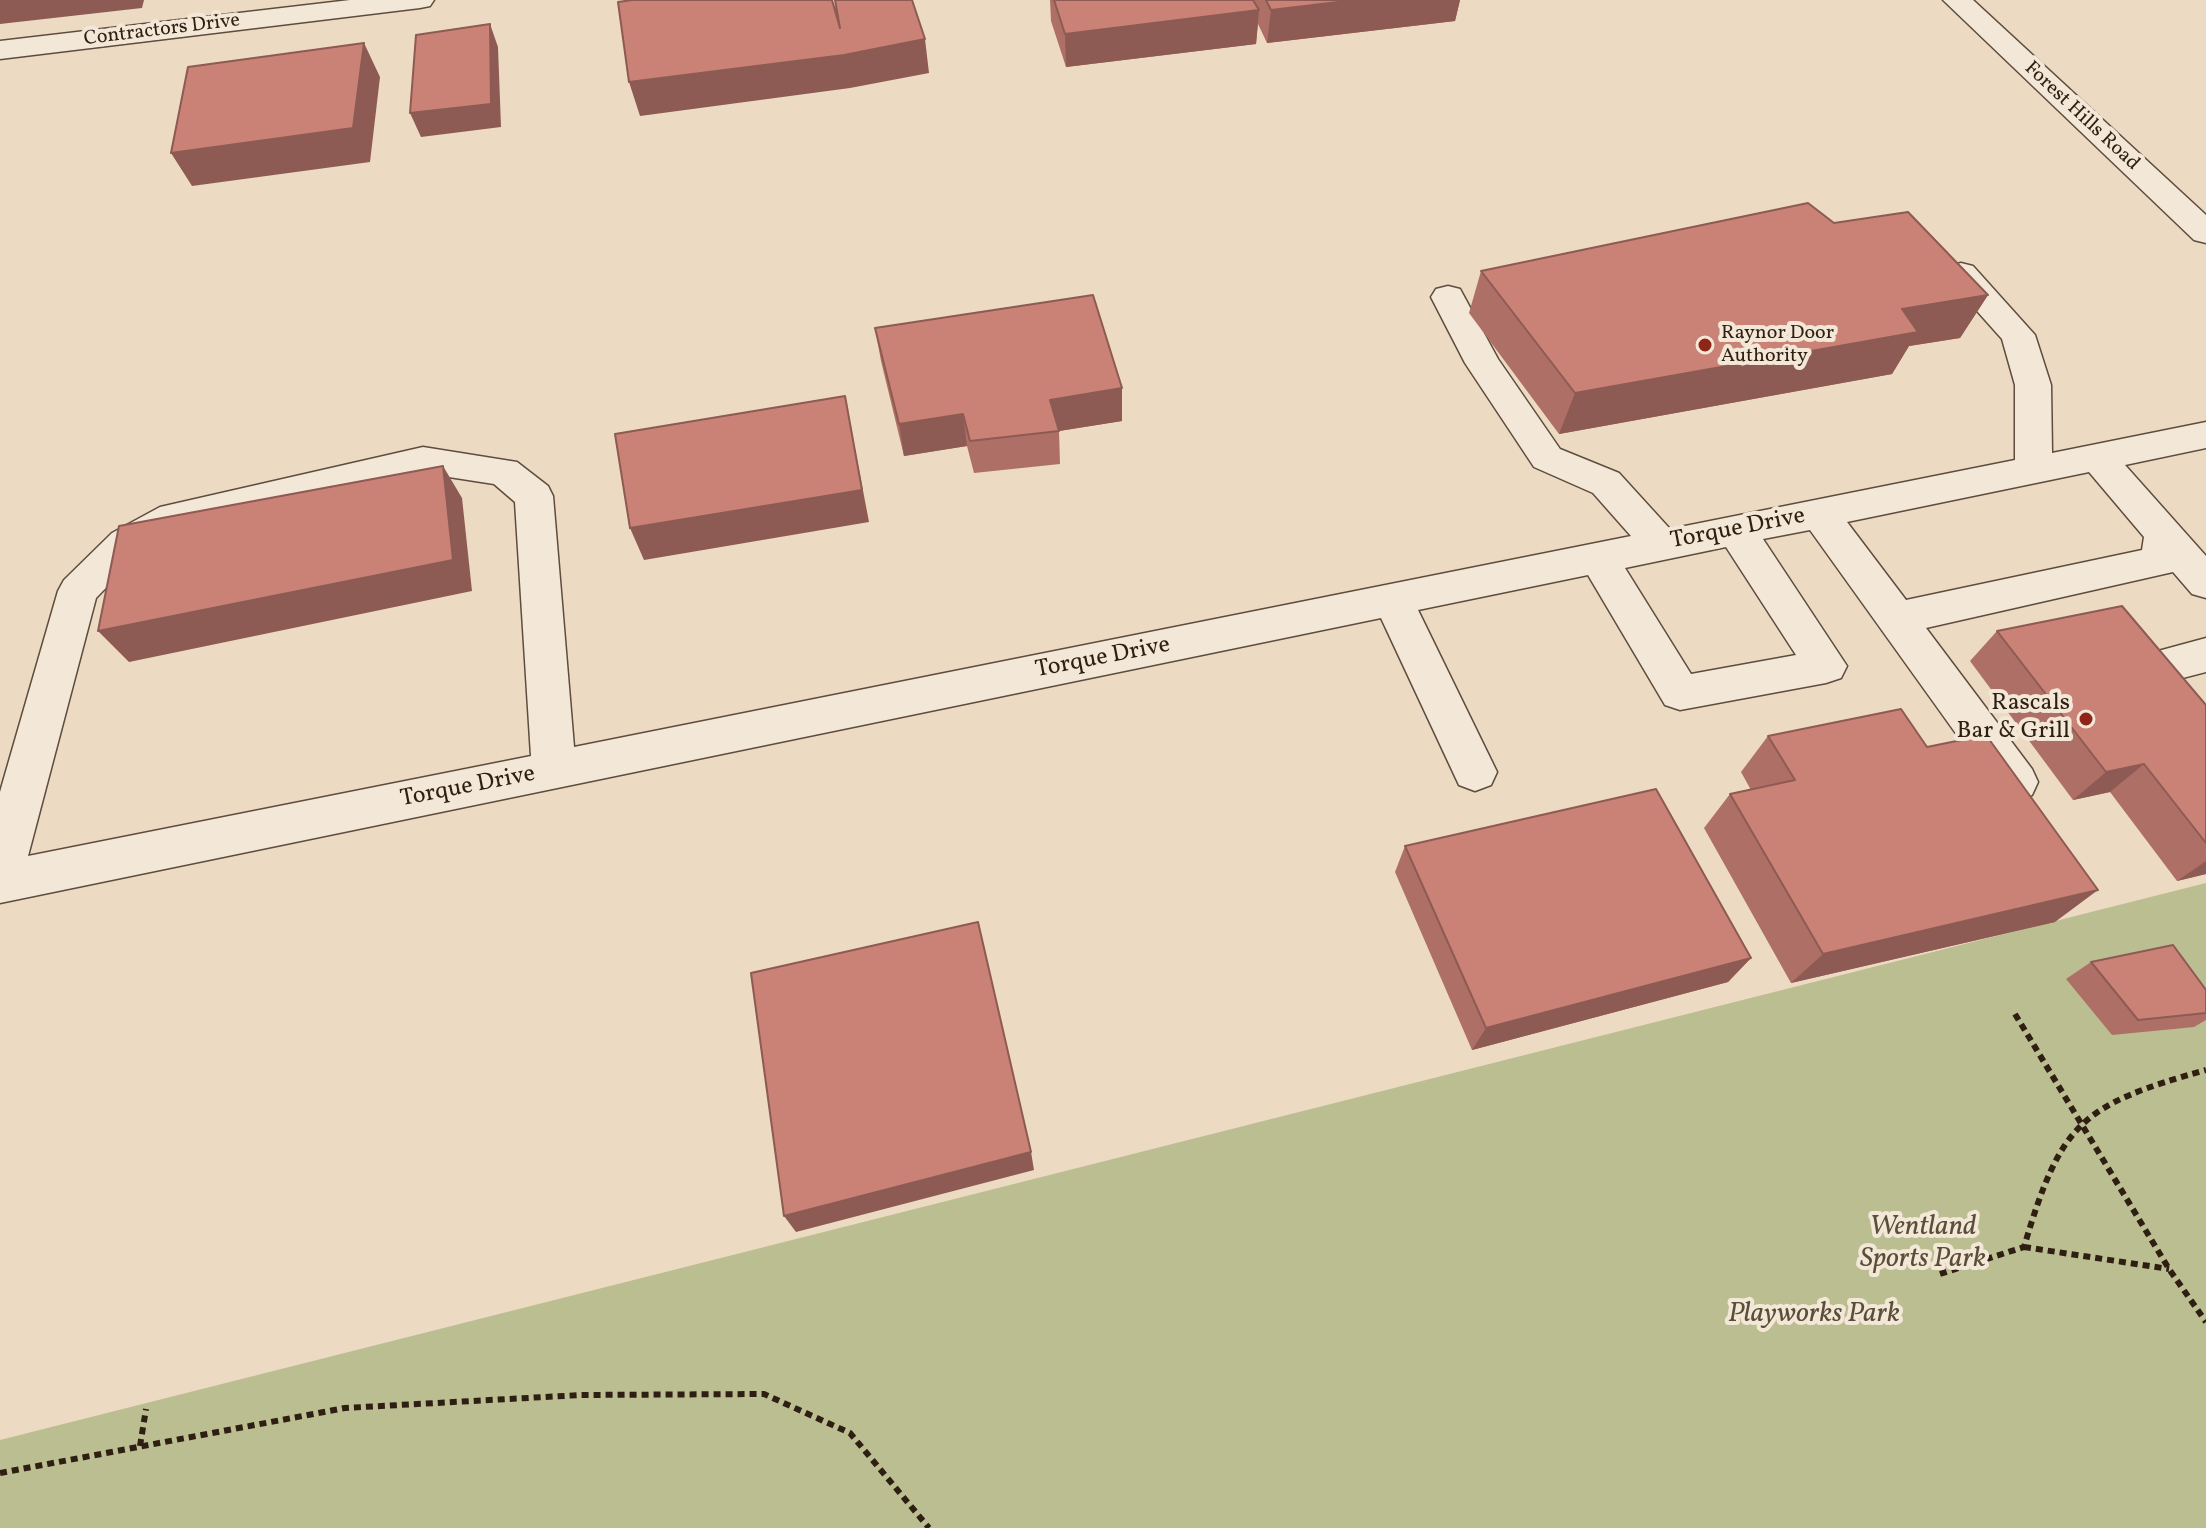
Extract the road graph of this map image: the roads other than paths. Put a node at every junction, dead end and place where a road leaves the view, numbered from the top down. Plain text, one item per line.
1 (420, 0) edge
2 (1957, 0) edge
3 (0, 50) edge
4 (2206, 233) edge
5 (1961, 274) edge
6 (1448, 297) dead end
7 (2206, 435) edge
8 (2097, 457) junction
9 (2034, 470) junction
10 (1820, 514) junction
11 (1736, 530) junction
12 (2163, 537) junction
13 (2206, 539) edge
14 (1662, 545) junction
15 (1598, 558) junction
16 (2206, 583) edge
17 (1393, 600) junction
18 (1898, 618) junction
19 (2206, 655) edge
20 (2140, 672) edge
21 (554, 770) junction
22 (1475, 772) dead end
23 (2016, 782) edge
24 (0, 873) edge
25 (0, 882) edge

1 - 3 street, Contractors Drive
2 - 4 street, Forest Hills Road
5 - 9 street
6 - 14 street
7 - 8 street, Torque Drive
8 - 9 street, Torque Drive
8 - 12 street
9 - 10 street, Torque Drive
10 - 11 street, Torque Drive
10 - 18 street
11 - 14 street, Torque Drive
11 - 15 street
12 - 13 street
12 - 16 street
12 - 18 street
14 - 15 street, Torque Drive
15 - 17 street, Torque Drive
17 - 21 street, Torque Drive
17 - 22 street
18 - 23 street
19 - 20 street
21 - 24 street
21 - 25 street, Torque Drive

